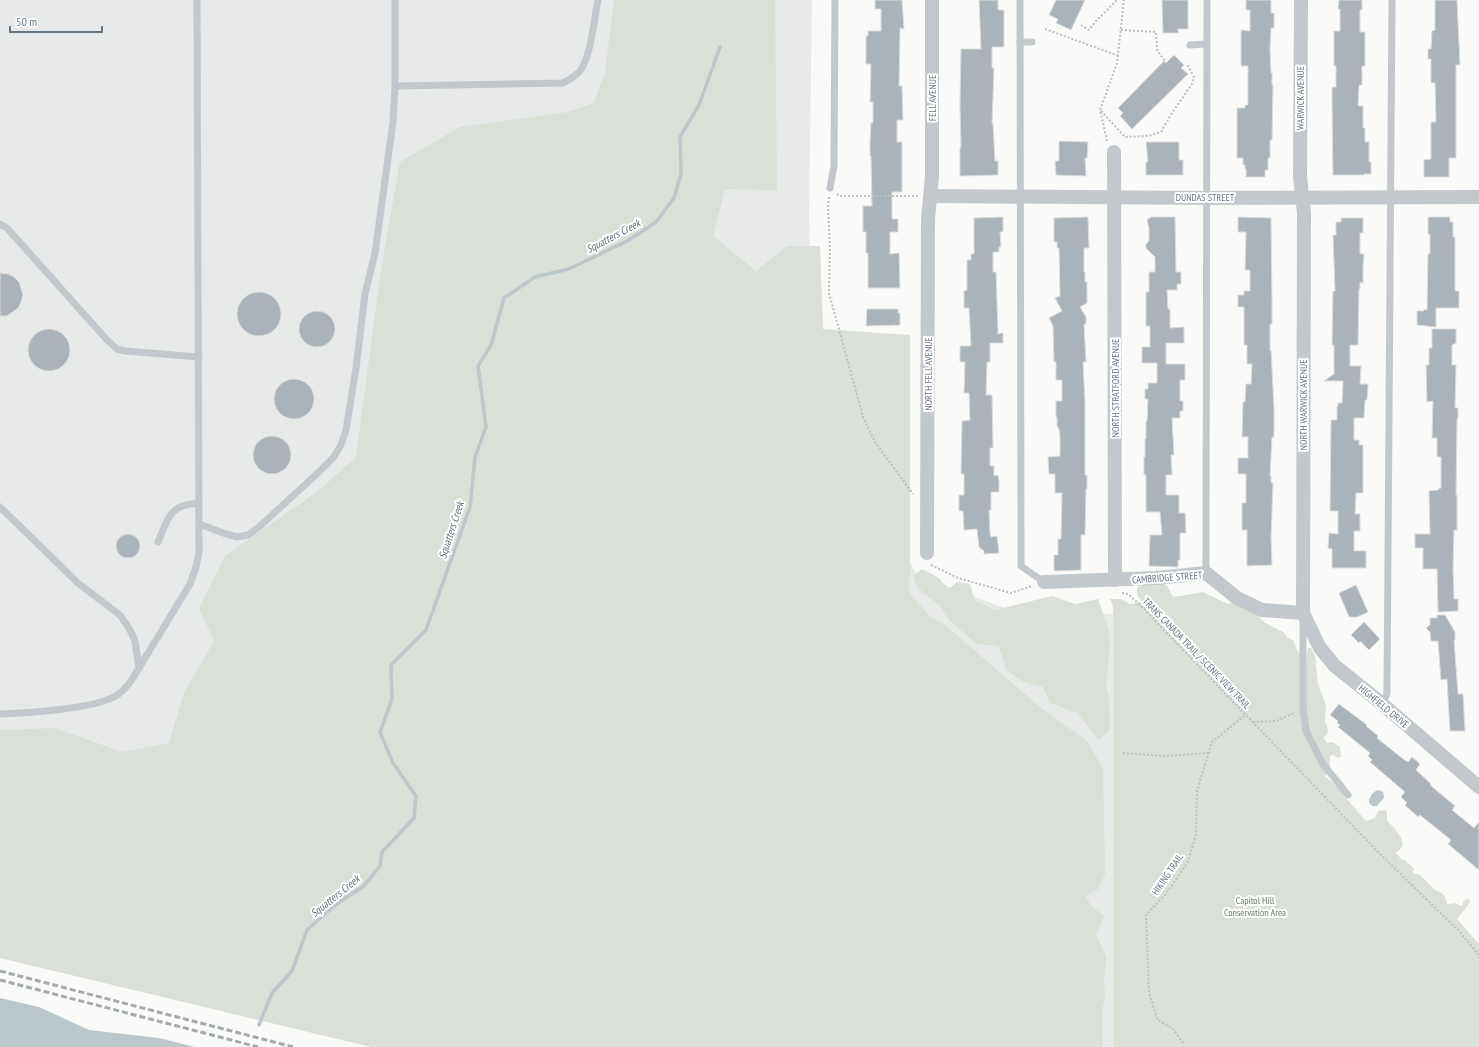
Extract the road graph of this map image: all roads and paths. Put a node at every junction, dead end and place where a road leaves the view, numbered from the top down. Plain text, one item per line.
1 (197, 0) edge
2 (395, 0) edge
3 (598, 0) edge
4 (835, 0) edge
5 (932, 0) edge
6 (1020, 0) edge
7 (1117, 0) edge
8 (1124, 0) edge
9 (1207, 0) edge
10 (1301, 0) edge
11 (1392, 0) edge
12 (1081, 25) dead end
13 (1045, 29) dead end
14 (1121, 30) junction
15 (1020, 42) junction
16 (1032, 42) dead end
17 (1190, 44) dead end
18 (1206, 44) junction
19 (1119, 56) junction
20 (1165, 61) dead end
21 (1187, 64) dead end
22 (395, 86) junction
23 (1100, 110) junction
24 (1114, 152) joint
25 (830, 188) junction
26 (926, 196) junction
27 (1020, 196) junction
28 (1115, 197) junction
29 (1302, 197) junction
30 (1392, 197) junction
31 (1479, 197) edge
32 (1206, 198) junction
33 (0, 224) edge
34 (199, 357) junction
35 (914, 495) dead end
36 (199, 503) junction
37 (0, 507) edge
38 (199, 524) junction
39 (158, 542) dead end
40 (927, 558) joint
41 (1206, 573) junction
42 (1044, 582) junction
43 (1115, 586) junction
44 (1302, 613) junction
45 (139, 668) junction
46 (1381, 703) junction
47 (1303, 709) junction
48 (0, 714) edge
49 (1246, 715) junction
50 (1253, 722) junction
51 (1209, 752) junction
52 (1122, 753) dead end
53 (1479, 787) edge
54 (1348, 795) dead end
55 (1479, 955) edge
56 (1183, 1043) dead end

1 - 34 lane
2 - 22 lane
3 - 22 lane
4 - 25 lane
5 - 26 street, FELL AVENUE
6 - 15 lane
7 - 12 path
8 - 14 path
9 - 18 lane
10 - 29 street, WARWICK AVENUE
11 - 30 lane
13 - 19 path
14 - 19 path
14 - 20 path
15 - 16 lane
15 - 27 lane
17 - 18 lane
18 - 32 lane
19 - 23 path
21 - 23 path
22 - 38 lane
23 - 24 path
24 - 28 street, NORTH STRATFORD AVENUE
25 - 26 path
25 - 35 path
26 - 27 street, DUNDAS STREET
26 - 40 street, NORTH FELL AVENUE
27 - 28 street, DUNDAS STREET
27 - 42 lane
28 - 32 street, DUNDAS STREET
28 - 43 street, NORTH STRATFORD AVENUE
29 - 30 street, DUNDAS STREET
29 - 32 street, DUNDAS STREET
29 - 44 street, NORTH WARWICK AVENUE
30 - 31 street, DUNDAS STREET
30 - 46 lane
32 - 41 lane
33 - 34 lane
34 - 36 lane
36 - 38 lane
36 - 39 lane
37 - 45 lane
38 - 45 lane
40 - 42 path
41 - 43 street, CAMBRIDGE STREET
41 - 44 street, CAMBRIDGE STREET
42 - 43 street, CAMBRIDGE STREET
43 - 49 path, TRANS CANADA TRAIL / SCENIC VIEW TRAIL
44 - 46 street, HIGHFIELD DRIVE
44 - 47 lane
45 - 48 lane
46 - 53 street, HIGHFIELD DRIVE
47 - 50 path
47 - 54 lane
49 - 50 path, TRANS CANADA TRAIL / SCENIC VIEW TRAIL
49 - 51 path, HIKING TRAIL
50 - 55 path, TRANS CANADA TRAIL / SCENIC VIEW TRAIL
51 - 52 path
51 - 56 path, HIKING TRAIL

